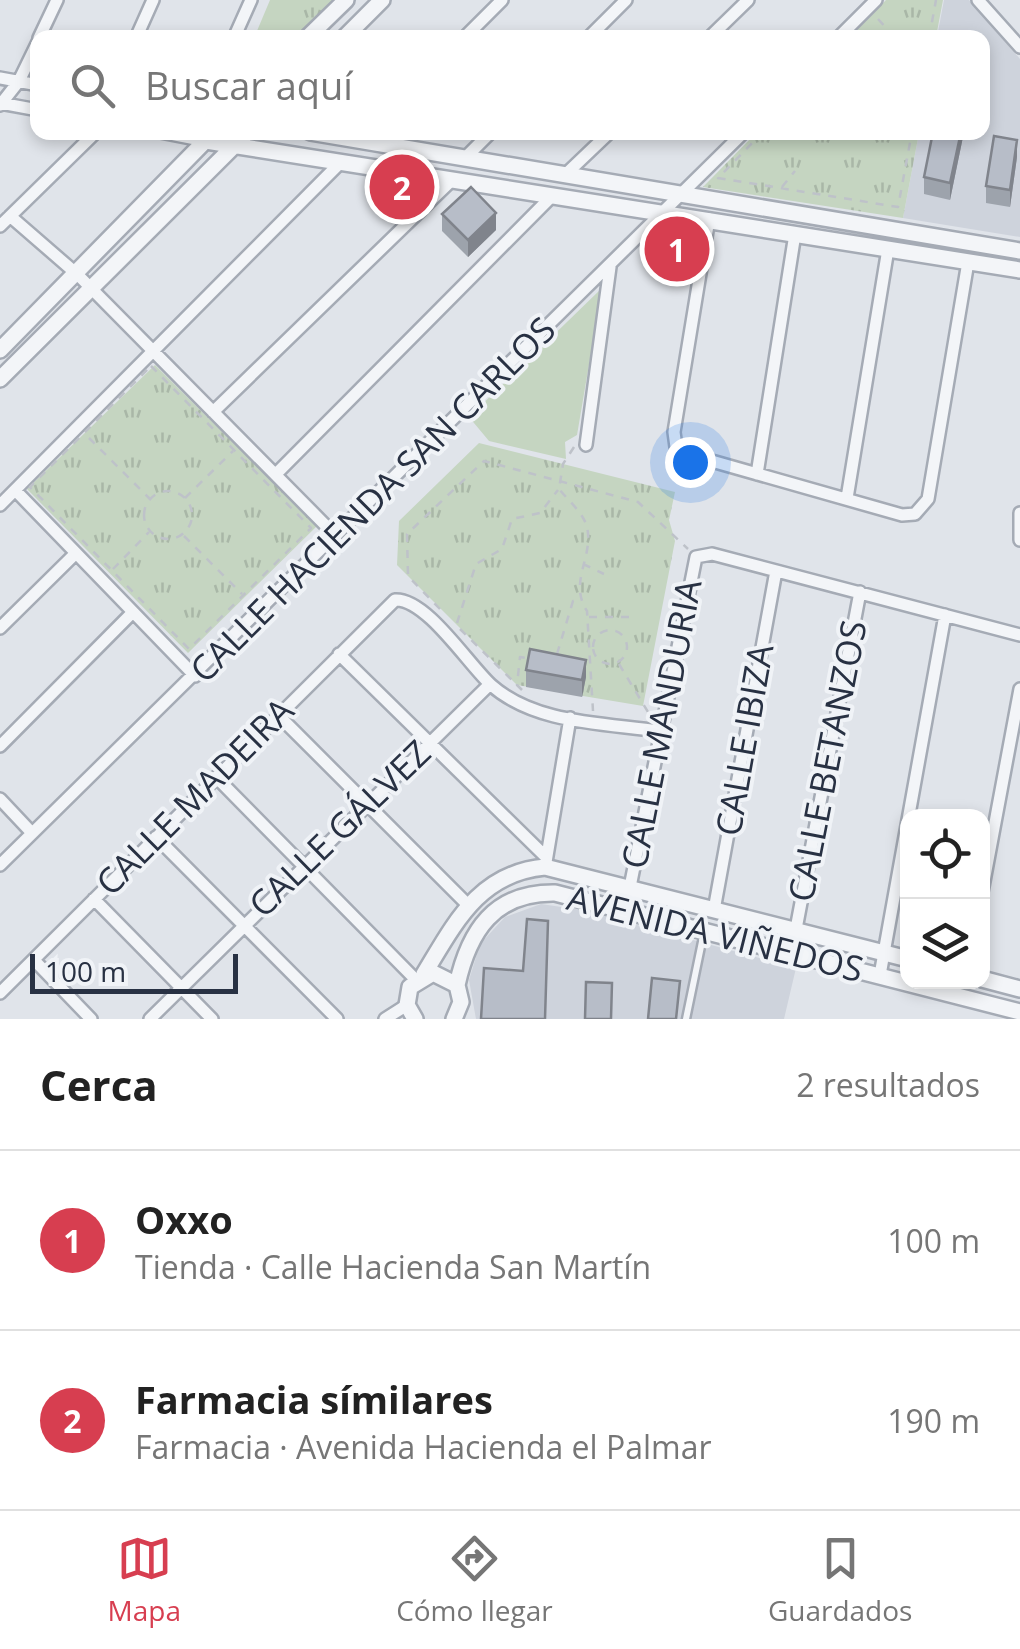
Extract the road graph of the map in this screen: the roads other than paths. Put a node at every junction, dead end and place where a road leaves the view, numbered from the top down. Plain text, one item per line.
1 (57, 0) edge
2 (153, 0) edge
3 (251, 0) edge
4 (346, 0) edge
5 (382, 0) edge
6 (502, 0) edge
7 (626, 0) edge
8 (748, 0) edge
9 (876, 0) edge
10 (978, 0) edge
11 (43, 30) edge
12 (140, 30) edge
13 (238, 30) edge
14 (316, 30) edge
15 (352, 30) edge
16 (472, 30) edge
17 (596, 30) edge
18 (717, 30) edge
19 (846, 30) edge
20 (1019, 44) edge
21 (30, 59) edge
22 (0, 78) edge
23 (20, 82) junction
24 (30, 84) edge
25 (0, 104) edge
26 (30, 109) edge
27 (88, 140) edge
28 (206, 140) edge
29 (219, 140) edge
30 (241, 140) edge
31 (376, 140) edge
32 (483, 140) edge
33 (602, 140) edge
34 (736, 140) edge
35 (236, 145) junction
36 (464, 159) junction
37 (340, 162) junction
38 (567, 174) junction
39 (453, 179) junction
40 (684, 193) junction
41 (554, 196) junction
42 (664, 212) junction
43 (10, 216) junction
44 (709, 219) junction
45 (0, 226) edge
46 (795, 234) junction
47 (888, 249) junction
48 (1020, 252) edge
49 (968, 262) junction
50 (610, 267) junction
51 (1020, 270) edge
52 (78, 275) junction
53 (91, 289) junction
54 (0, 350) edge
55 (150, 352) junction
56 (0, 379) edge
57 (213, 412) junction
58 (586, 445) road end
59 (276, 474) junction
60 (757, 474) junction
61 (16, 491) junction
62 (847, 498) junction
63 (0, 505) edge
64 (1020, 514) edge
65 (336, 536) junction
66 (1020, 540) edge
67 (76, 553) junction
68 (776, 571) junction
69 (860, 592) junction
70 (132, 613) junction
71 (945, 615) junction
72 (0, 628) edge
73 (1020, 635) edge
74 (339, 654) junction
75 (195, 676) junction
76 (490, 684) junction
77 (1020, 689) edge
78 (278, 715) junction
79 (570, 718) junction
80 (659, 732) junction
81 (430, 742) junction
82 (0, 746) edge
83 (216, 777) junction
84 (0, 799) edge
85 (368, 803) junction
86 (32, 833) junction
87 (156, 837) junction
88 (990, 849) edge
89 (546, 862) junction
90 (0, 865) edge
91 (304, 865) junction
92 (630, 888) junction
93 (94, 898) junction
94 (467, 904) junction
95 (626, 907) junction
96 (714, 910) junction
97 (242, 924) junction
98 (704, 929) junction
99 (796, 930) junction
100 (882, 952) junction
101 (900, 957) edge
102 (34, 960) junction
103 (880, 975) junction
104 (420, 977) junction
105 (990, 981) edge
106 (457, 985) junction
107 (181, 989) junction
108 (1020, 989) edge
109 (0, 993) edge
110 (411, 1012) edge
111 (1020, 1012) edge
112 (458, 1016) edge
113 (91, 1019) edge
114 (150, 1019) edge
115 (212, 1019) edge
116 (337, 1019) edge
117 (384, 1019) edge
118 (686, 1019) edge

1 - 11 street
2 - 12 street
3 - 13 street
4 - 14 street
5 - 15 street
6 - 16 street
7 - 17 street
8 - 18 street
9 - 19 street
10 - 20 street
21 - 23 street
22 - 23 street
23 - 24 street
23 - 25 street
25 - 26 street
27 - 43 street
28 - 52 street
29 - 35 street
30 - 35 street
31 - 36 street
32 - 36 street
33 - 38 street
34 - 40 street, CALLE HACIENDA SAN CARLOS
35 - 37 street
35 - 53 street
36 - 38 street
37 - 39 street
37 - 55 street
38 - 40 street
39 - 41 street
39 - 57 street
40 - 42 street, CALLE HACIENDA SAN CARLOS
40 - 48 street
41 - 42 street
41 - 59 street
42 - 44 street
42 - 50 street, CALLE HACIENDA SAN CARLOS
43 - 45 street
43 - 52 street
44 - 46 street
44 - 60 street
46 - 47 street
46 - 60 street
47 - 49 street
47 - 62 street
49 - 51 street
49 - 62 street
50 - 58 street
50 - 65 street, CALLE HACIENDA SAN CARLOS
52 - 53 street
52 - 54 street
53 - 55 street
53 - 56 street
55 - 57 street
55 - 61 street
57 - 59 street
59 - 65 street
60 - 62 street
61 - 63 street
61 - 67 street
64 - 66 street
65 - 75 street, CALLE HACIENDA SAN CARLOS
67 - 70 street
67 - 72 street
68 - 69 street
68 - 80 street, CALLE MANDURIA
68 - 96 street, CALLE IBIZA
69 - 71 street
69 - 99 street, CALLE BETANZOS
70 - 75 street
70 - 82 street
71 - 73 street
71 - 100 street
74 - 76 street, CALLE MADEIRA
74 - 78 street, CALLE MADEIRA
74 - 81 street
75 - 86 street, CALLE HACIENDA SAN CARLOS
76 - 79 street
76 - 81 street, CALLE GÁLVEZ
77 - 88 street
78 - 83 street, CALLE MADEIRA
78 - 85 street
79 - 80 street
79 - 89 street
80 - 92 street, CALLE MANDURIA
81 - 85 street, CALLE GÁLVEZ
81 - 89 street
83 - 87 street, CALLE MADEIRA
83 - 91 street
84 - 86 street
85 - 91 street, CALLE GÁLVEZ
85 - 94 street
86 - 90 street, CALLE HACIENDA SAN CARLOS
87 - 93 street, CALLE MADEIRA
87 - 97 street
89 - 92 street, AVENIDA VIÑEDOS
89 - 94 street, AVENIDA VIÑEDOS
91 - 97 street, CALLE GÁLVEZ
91 - 104 street
92 - 95 street, CALLE MANDURIA
92 - 96 street, AVENIDA VIÑEDOS
93 - 102 street, CALLE MADEIRA
93 - 107 street
94 - 104 street, AVENIDA VIÑEDOS
95 - 98 street, AVENIDA VIÑEDOS
95 - 106 street, AVENIDA VIÑEDOS
96 - 99 street, AVENIDA VIÑEDOS
97 - 107 street, CALLE GÁLVEZ
97 - 116 street
98 - 103 street, AVENIDA VIÑEDOS
98 - 118 lane
99 - 100 street, AVENIDA VIÑEDOS
100 - 101 street, AVENIDA VIÑEDOS
100 - 103 street
102 - 109 street, CALLE MADEIRA
102 - 113 street
103 - 111 street, AVENIDA VIÑEDOS
104 - 106 street
104 - 110 street, AVENIDA VIÑEDOS
105 - 108 street
106 - 112 street
107 - 114 street, CALLE GÁLVEZ
107 - 115 street
110 - 117 street

